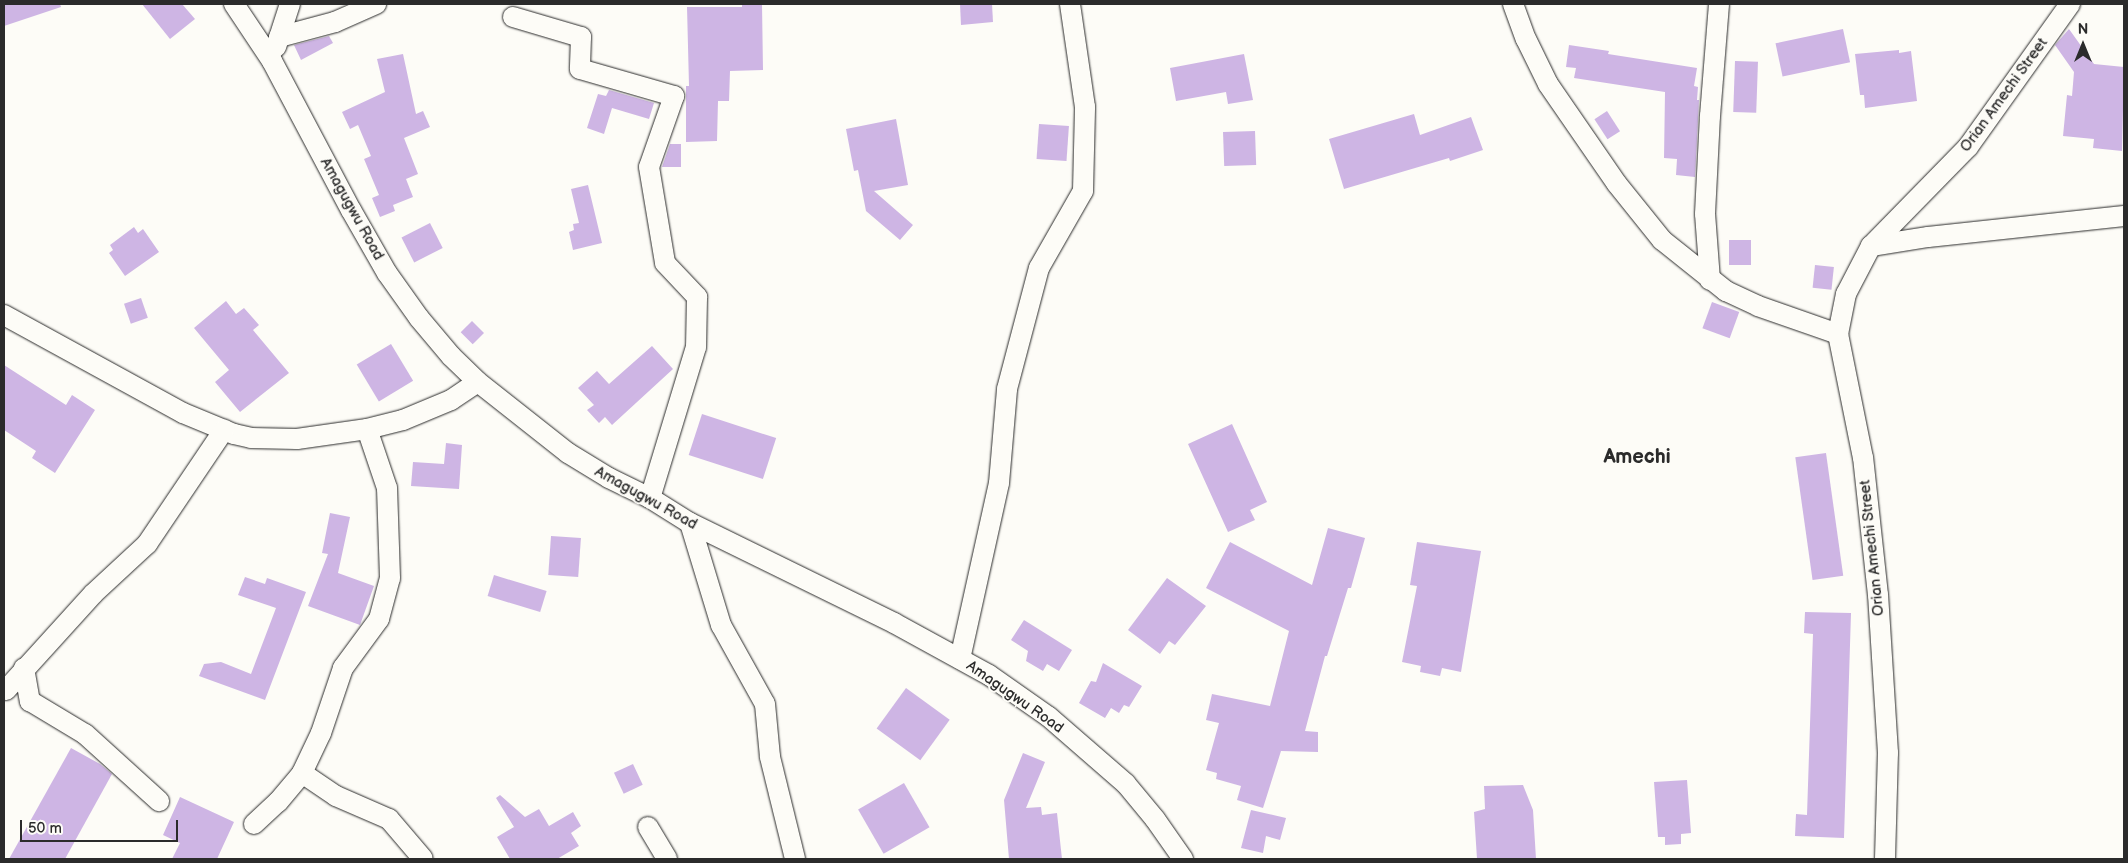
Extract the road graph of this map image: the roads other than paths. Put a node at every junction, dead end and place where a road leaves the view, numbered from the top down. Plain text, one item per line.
1 (234, 4) edge
2 (290, 4) edge
3 (376, 4) edge
4 (1070, 4) edge
5 (1513, 4) edge
6 (1719, 4) edge
7 (2070, 4) edge
8 (513, 17) dead end
9 (280, 37) junction
10 (272, 61) junction
11 (2124, 216) edge
12 (1871, 246) junction
13 (1710, 280) junction
14 (4, 315) edge
15 (1838, 334) junction
16 (478, 382) junction
17 (367, 429) junction
18 (224, 430) junction
19 (650, 498) junction
20 (690, 524) junction
21 (960, 659) junction
22 (24, 668) junction
23 (6, 690) dead end
24 (302, 774) junction
25 (159, 801) dead end
26 (254, 824) dead end
27 (648, 827) dead end
28 (422, 859) edge
29 (667, 859) edge
30 (795, 859) edge
31 (1184, 859) edge
32 (1885, 859) edge

1 - 10 street, Amagugwu Road
2 - 9 street
3 - 9 street
4 - 21 street
5 - 13 street
6 - 13 street
7 - 12 street, Orian Amechi Street
8 - 19 street
9 - 10 street
10 - 16 street, Amagugwu Road
11 - 12 street
12 - 15 street, Orian Amechi Street
13 - 15 street
14 - 18 street
15 - 32 street, Orian Amechi Street
16 - 17 street
16 - 19 street, Amagugwu Road
17 - 18 street
17 - 24 street
18 - 22 street
19 - 20 street, Amagugwu Road
20 - 21 street, Amagugwu Road
20 - 30 street
21 - 31 street, Amagugwu Road
22 - 23 street
22 - 25 street
24 - 26 street
24 - 28 street
27 - 29 street

